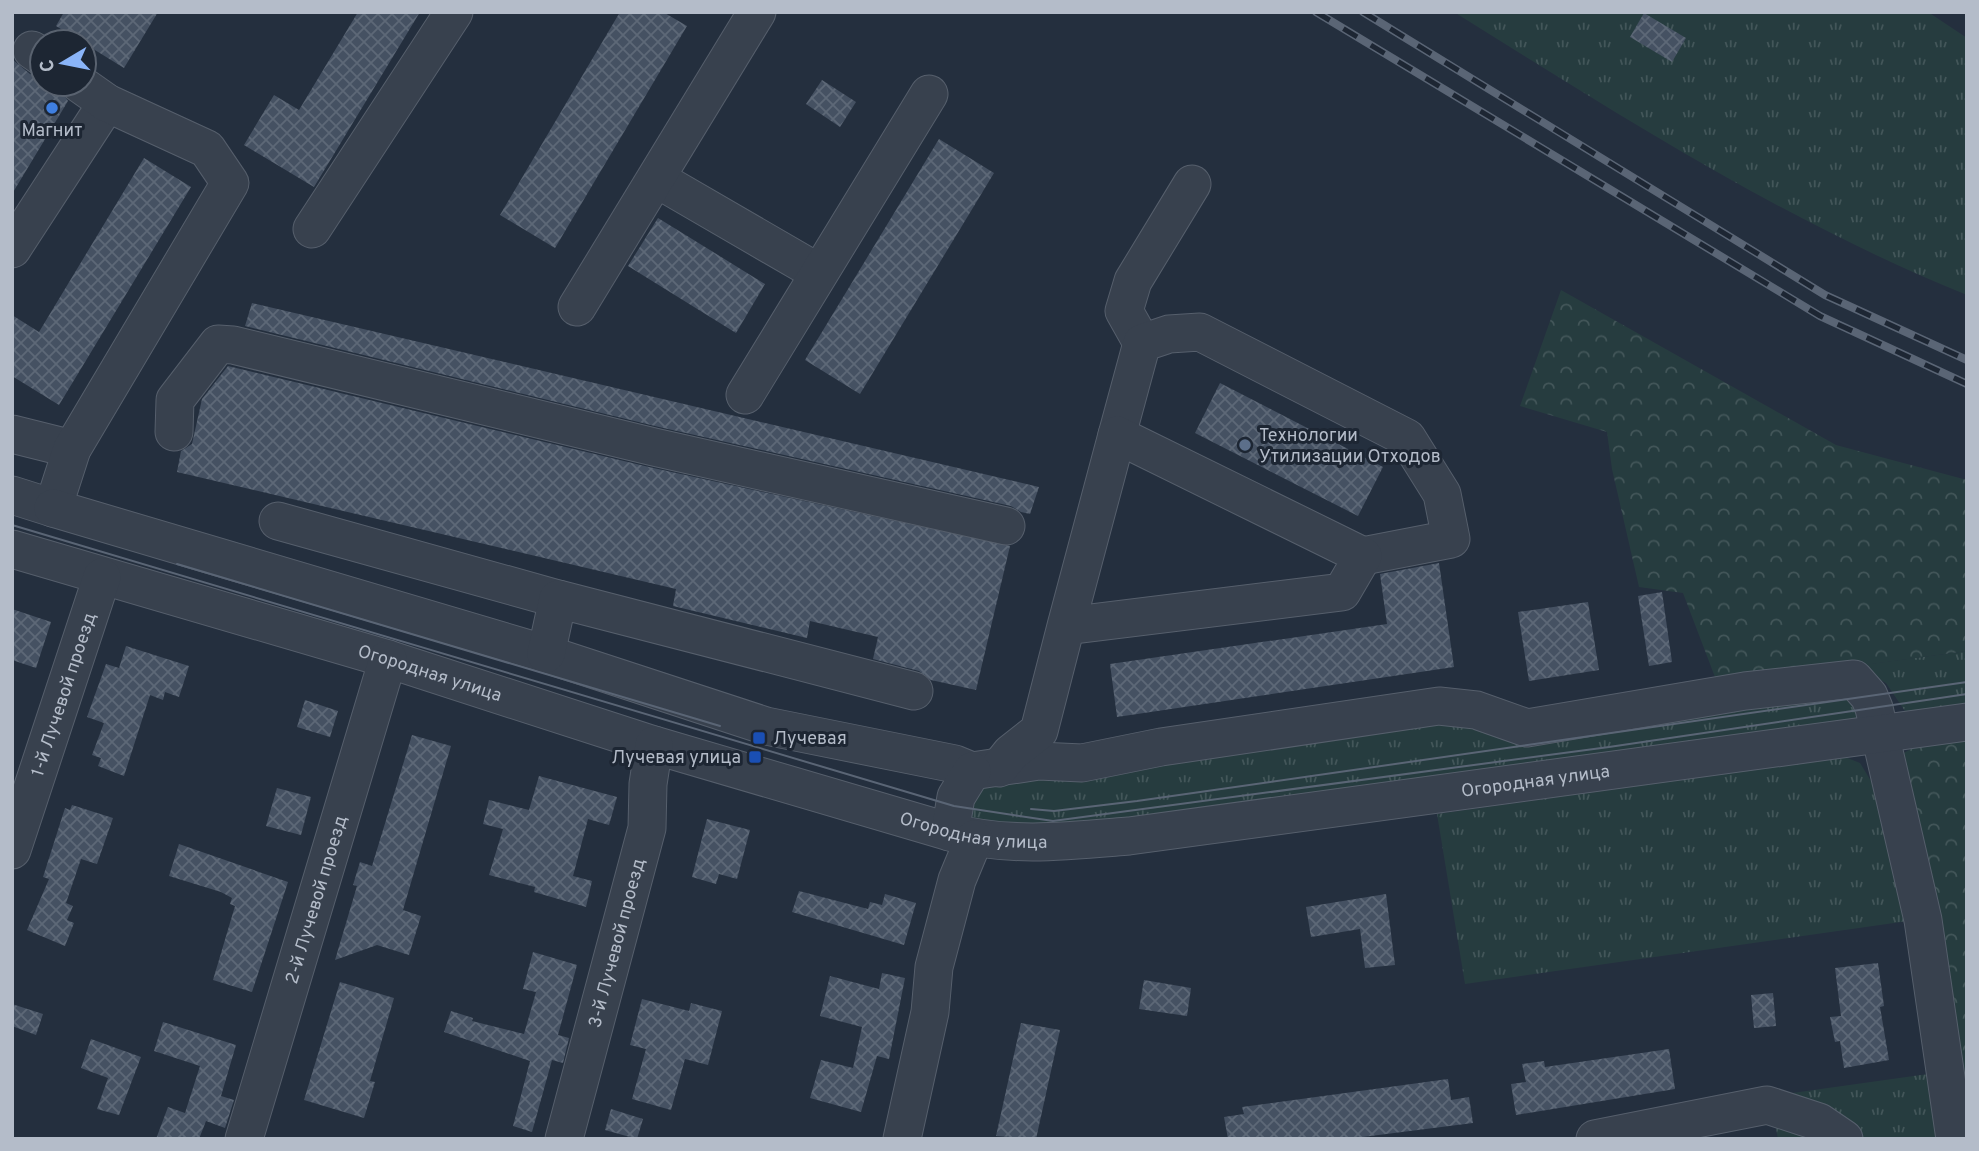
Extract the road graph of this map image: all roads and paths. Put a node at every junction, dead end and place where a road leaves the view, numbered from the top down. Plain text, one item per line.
1 (454, 12) edge
2 (757, 12) edge
3 (929, 94) dead end
4 (98, 95) edge
5 (90, 98) edge
6 (657, 179) junction
7 (1192, 184) dead end
8 (23, 211) edge
9 (312, 229) dead end
10 (12, 248) edge
11 (819, 274) junction
12 (577, 307) dead end
13 (1142, 343) junction
14 (745, 395) dead end
15 (174, 432) dead end
16 (12, 434) edge
17 (1117, 435) junction
18 (72, 449) junction
19 (12, 495) edge
20 (52, 508) junction
21 (278, 521) dead end
22 (1006, 526) dead end
23 (12, 549) edge
24 (1363, 556) junction
25 (102, 577) junction
26 (558, 599) junction
27 (1066, 626) junction
28 (546, 654) junction
29 (388, 659) junction
30 (914, 691) dead end
31 (1967, 722) edge
32 (1879, 733) junction
33 (654, 745) junction
34 (986, 770) junction
35 (962, 835) junction
36 (12, 850) edge
37 (244, 1139) edge
38 (564, 1139) edge
39 (902, 1139) edge
40 (1595, 1139) edge
41 (1844, 1139) edge
42 (1955, 1139) edge

1 - 9 street
2 - 6 street
3 - 11 street
4 - 18 street
5 - 8 street
6 - 11 street
6 - 12 street
7 - 13 street
8 - 10 street
11 - 14 street
13 - 17 street
13 - 24 street
15 - 22 street
16 - 18 street
17 - 24 street
17 - 27 street
18 - 20 street
19 - 20 street
20 - 28 street
21 - 26 street
23 - 25 street, Огородная улица
24 - 27 street
25 - 29 street, Огородная улица
25 - 36 street, 1-й Лучевой проезд
26 - 28 street
26 - 30 street
27 - 34 street
28 - 34 street
29 - 33 street, Огородная улица
29 - 37 street, 2-й Лучевой проезд
31 - 32 street, Огородная улица
32 - 34 street
32 - 35 street, Огородная улица
32 - 42 street
33 - 35 street, Огородная улица
33 - 38 street, 3-й Лучевой проезд
34 - 35 street
35 - 39 street
40 - 41 street

